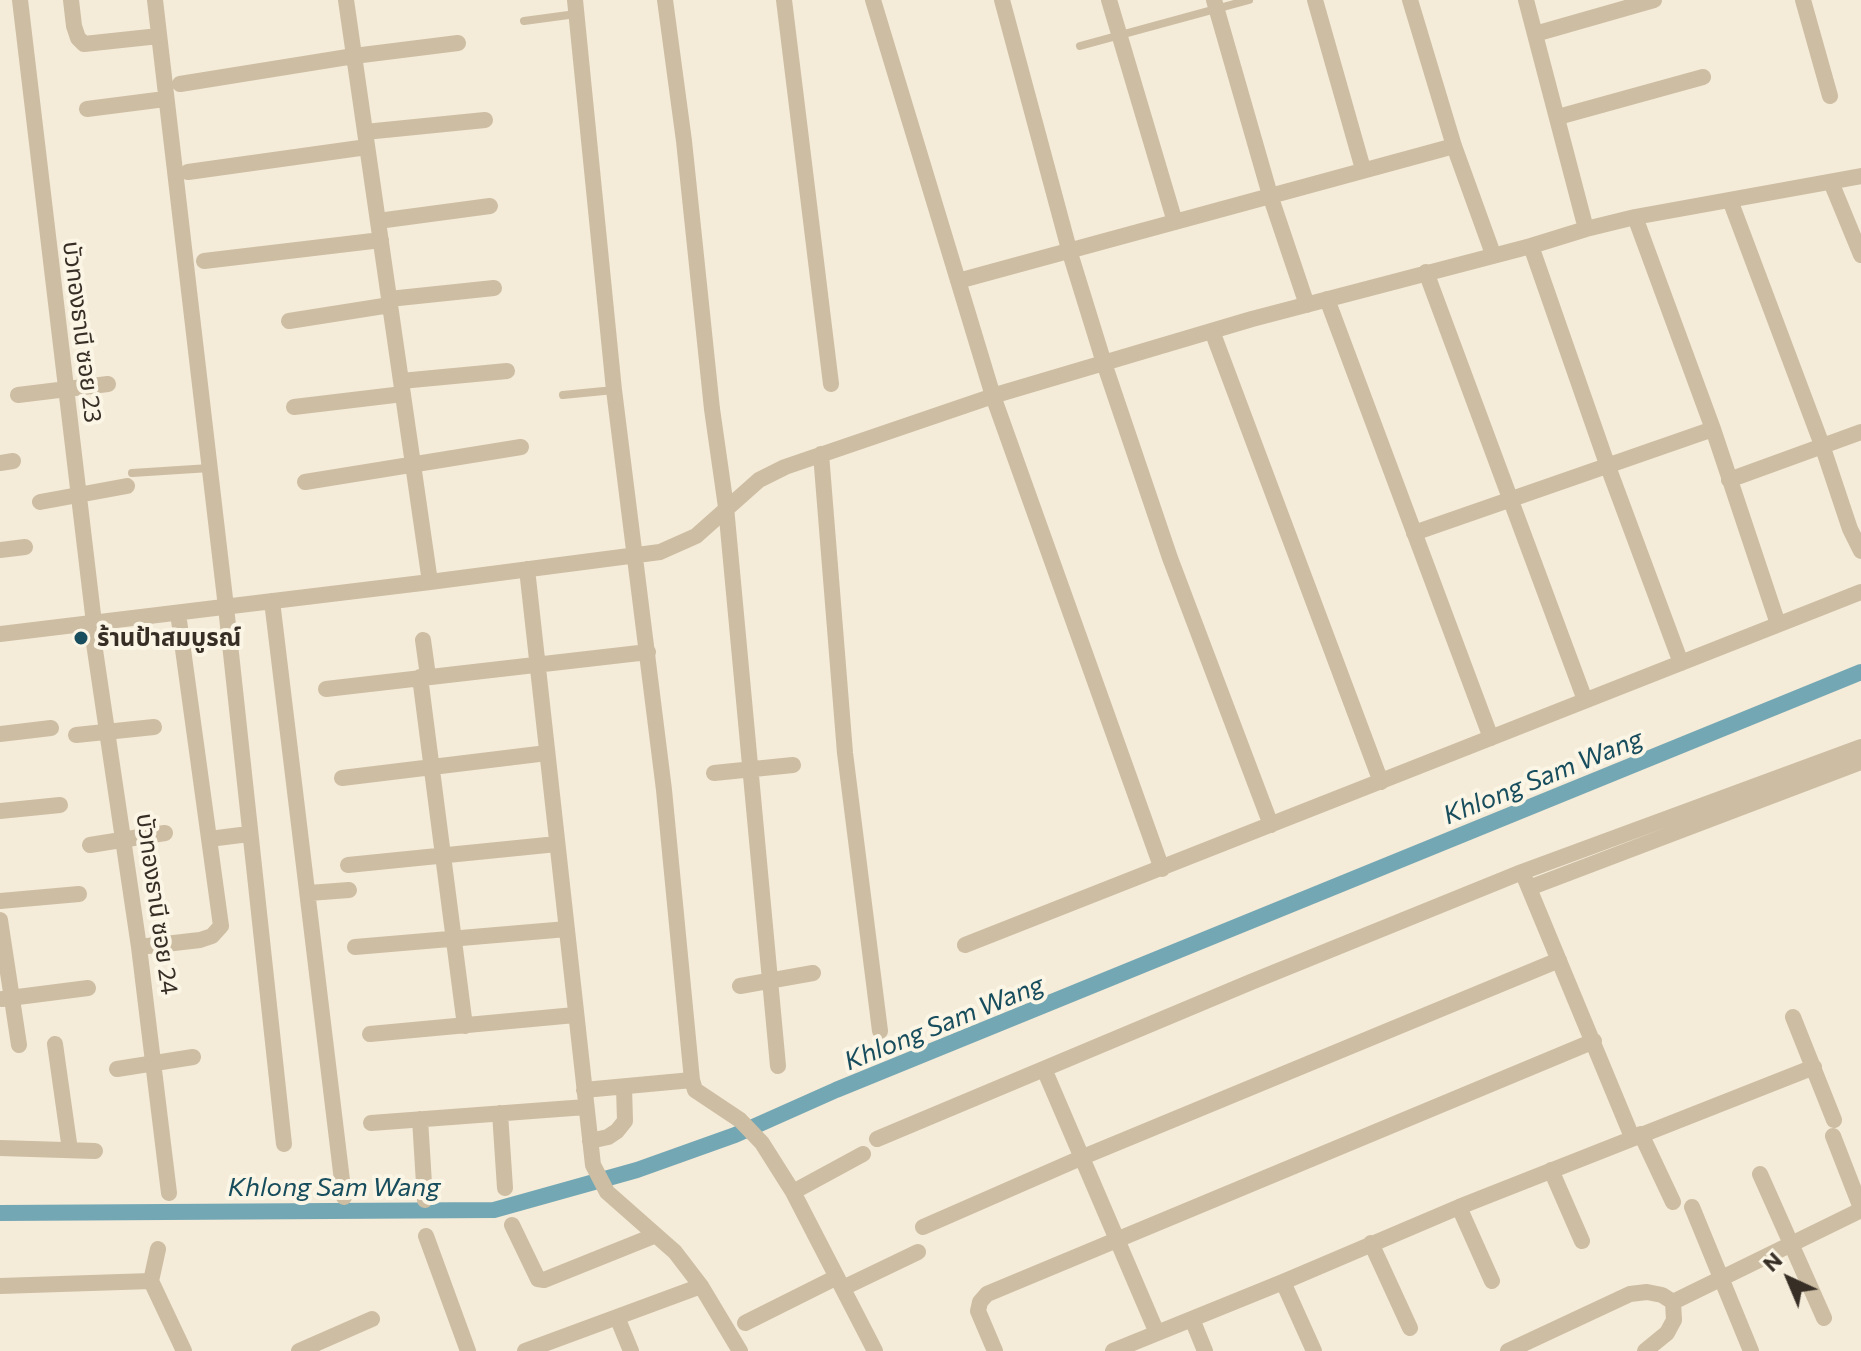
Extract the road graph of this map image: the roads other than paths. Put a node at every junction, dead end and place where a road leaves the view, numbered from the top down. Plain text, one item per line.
1 (20, 0) edge
2 (71, 0) edge
3 (155, 0) edge
4 (346, 0) edge
5 (665, 0) edge
6 (784, 0) edge
7 (873, 0) edge
8 (1002, 0) edge
9 (1109, 0) edge
10 (1249, 0) edge
11 (1315, 0) edge
12 (1410, 0) edge
13 (1526, 0) edge
14 (1654, 0) edge
15 (1803, 0) edge
16 (1215, 4) edge
17 (575, 7) edge
18 (524, 21) dead end
19 (1535, 34) junction
20 (159, 36) junction
21 (1120, 36) junction
22 (458, 43) dead end
23 (1080, 46) dead end
24 (354, 56) junction
25 (1703, 77) dead end
26 (180, 84) dead end
27 (1830, 96) dead end
28 (165, 99) junction
29 (87, 109) dead end
30 (1558, 117) junction
31 (485, 120) dead end
32 (366, 140) junction
33 (1454, 146) junction
34 (1363, 169) junction
35 (188, 172) dead end
36 (1861, 176) edge
37 (1831, 182) junction
38 (1270, 195) junction
39 (1730, 200) junction
40 (490, 206) dead end
41 (1635, 217) junction
42 (378, 221) junction
43 (1175, 222) junction
44 (1586, 229) junction
45 (381, 240) junction
46 (1531, 246) junction
47 (1070, 253) junction
48 (1493, 254) junction
49 (1861, 255) edge
50 (204, 261) dead end
51 (1426, 272) junction
52 (958, 281) junction
53 (494, 288) dead end
54 (1327, 299) junction
55 (390, 302) junction
56 (1307, 305) junction
57 (289, 321) dead end
58 (1212, 331) junction
59 (1104, 363) junction
60 (507, 371) dead end
61 (108, 384) dead end
62 (831, 384) dead end
63 (402, 388) junction
64 (65, 390) junction
65 (614, 390) junction
66 (18, 395) dead end
67 (563, 395) dead end
68 (993, 396) junction
69 (294, 407) dead end
70 (1713, 429) junction
71 (1861, 432) edge
72 (1822, 445) junction
73 (521, 447) dead end
74 (821, 454) junction
75 (412, 463) junction
76 (1607, 464) junction
77 (210, 468) junction
78 (129, 480) joint
79 (1729, 480) junction
80 (305, 482) dead end
81 (78, 493) junction
82 (1509, 499) junction
83 (40, 502) dead end
84 (726, 507) junction
85 (1414, 533) junction
86 (25, 547) dead end
87 (0, 550) edge
88 (1861, 551) edge
89 (634, 555) junction
90 (527, 569) junction
91 (430, 582) junction
92 (1861, 592) edge
93 (272, 601) junction
94 (226, 607) junction
95 (178, 613) junction
96 (93, 623) junction
97 (1778, 624) junction
98 (0, 634) edge
99 (423, 640) dead end
100 (648, 652) junction
101 (537, 663) junction
102 (1681, 663) junction
103 (424, 677) junction
104 (326, 689) dead end
105 (1585, 700) junction
106 (154, 727) dead end
107 (51, 728) dead end
108 (108, 732) junction
109 (0, 734) edge
110 (76, 735) dead end
111 (1491, 738) junction
112 (1861, 747) edge
113 (547, 753) junction
114 (1861, 762) edge
115 (793, 765) dead end
116 (432, 767) junction
117 (752, 769) junction
118 (714, 773) dead end
119 (342, 778) dead end
120 (1381, 782) junction
121 (60, 805) dead end
122 (0, 811) edge
123 (1271, 825) junction
124 (165, 833) dead end
125 (249, 834) junction
126 (209, 839) junction
127 (125, 840) junction
128 (557, 844) junction
129 (90, 845) dead end
130 (441, 856) junction
131 (348, 865) dead end
132 (1162, 869) junction
133 (1522, 872) junction
134 (1529, 888) junction
135 (349, 890) dead end
136 (309, 893) junction
137 (79, 894) dead end
138 (0, 901) edge
139 (0, 920) edge
140 (567, 929) junction
141 (453, 939) junction
142 (965, 945) dead end
143 (139, 947) junction
144 (355, 947) dead end
145 (1559, 960) junction
146 (813, 973) dead end
147 (771, 982) junction
148 (740, 986) dead end
149 (88, 988) dead end
150 (6, 998) edge
151 (575, 1015) junction
152 (1793, 1017) dead end
153 (465, 1026) junction
154 (880, 1031) dead end
155 (370, 1034) dead end
156 (1594, 1041) junction
157 (55, 1044) dead end
158 (19, 1045) dead end
159 (193, 1057) dead end
160 (154, 1064) junction
161 (778, 1066) dead end
162 (1814, 1067) junction
163 (117, 1069) dead end
164 (1044, 1069) junction
165 (692, 1080) junction
166 (624, 1087) junction
167 (585, 1098) junction
168 (500, 1113) junction
169 (420, 1119) junction
170 (371, 1123) dead end
171 (1637, 1136) junction
172 (877, 1139) dead end
173 (590, 1141) junction
174 (284, 1144) dead end
175 (0, 1148) edge
176 (70, 1150) junction
177 (95, 1151) dead end
178 (863, 1154) dead end
179 (1083, 1157) junction
180 (1551, 1170) junction
181 (1760, 1174) dead end
182 (505, 1188) dead end
183 (793, 1192) junction
184 (169, 1193) dead end
185 (344, 1197) dead end
186 (425, 1200) dead end
187 (1673, 1202) dead end
188 (1459, 1207) junction
189 (1692, 1207) dead end
190 (1861, 1209) edge
191 (512, 1225) dead end
192 (923, 1227) dead end
193 (656, 1235) junction
194 (426, 1236) dead end
195 (1118, 1238) junction
196 (1582, 1241) dead end
197 (1371, 1243) junction
198 (1791, 1245) junction
199 (158, 1249) dead end
200 (918, 1252) dead end
201 (1722, 1279) junction
202 (151, 1281) junction
203 (1492, 1281) dead end
204 (840, 1282) junction
205 (1283, 1282) junction
206 (0, 1286) edge
207 (701, 1286) junction
208 (1673, 1302) junction
209 (617, 1317) junction
210 (1824, 1318) dead end
211 (372, 1319) dead end
212 (1192, 1319) junction
213 (745, 1323) dead end
214 (1410, 1328) dead end
215 (1157, 1333) junction
216 (528, 1350) edge
217 (184, 1351) edge
218 (299, 1351) edge
219 (468, 1351) edge
220 (631, 1351) edge
221 (740, 1351) edge
222 (875, 1351) edge
223 (995, 1351) edge
224 (1113, 1351) edge
225 (1205, 1351) edge
226 (1314, 1351) edge
227 (1508, 1351) edge
228 (1645, 1351) edge
229 (1751, 1351) edge

1 - 64 street, บัวทองธานี ซอย 23
2 - 20 street
3 - 20 street
4 - 24 street
5 - 84 street
6 - 62 street
7 - 52 street
8 - 47 street
9 - 21 street
10 - 16 lane
11 - 34 street
12 - 33 street
13 - 19 street
14 - 19 street
15 - 27 street
16 - 21 lane
16 - 38 street
17 - 18 lane
17 - 65 street
19 - 30 street
20 - 28 street
21 - 23 lane
21 - 43 street
22 - 24 street
24 - 26 street
24 - 32 street
25 - 30 street
28 - 29 street
28 - 77 street
30 - 44 street
31 - 32 street
32 - 35 street
32 - 42 street
33 - 34 street
33 - 48 street
34 - 38 street
36 - 37 street
37 - 39 street
37 - 49 street
38 - 43 street
38 - 56 street
39 - 41 street
39 - 72 street
40 - 42 street
41 - 44 street
41 - 70 street
42 - 45 street
43 - 47 street
44 - 46 street
45 - 50 street
45 - 55 street
46 - 48 street
46 - 76 street
47 - 52 street
47 - 59 street
48 - 51 street
51 - 54 street
51 - 82 street
52 - 68 street
53 - 55 street
54 - 56 street
54 - 85 street
55 - 57 street
55 - 63 street
56 - 58 street
58 - 59 street
58 - 120 street
59 - 68 street
59 - 123 street
60 - 63 street
61 - 64 street
63 - 69 street
63 - 75 street
64 - 66 street
64 - 81 street, บัวทองธานี ซอย 23
65 - 67 lane
65 - 89 street
68 - 74 street
68 - 132 street
70 - 76 street
70 - 79 street
71 - 72 street
72 - 79 street
72 - 88 street
73 - 75 street
74 - 84 street
74 - 154 street
75 - 80 street
75 - 91 street
76 - 82 street
76 - 102 street
77 - 78 lane
77 - 94 street
78 - 81 street
79 - 97 street
81 - 83 street
81 - 96 street, บัวทองธานี ซอย 23
82 - 85 street
82 - 105 street
84 - 89 street
84 - 117 street
85 - 111 street
86 - 87 street
89 - 90 street
89 - 100 street
90 - 91 street
90 - 101 street
91 - 93 street
92 - 97 street
93 - 94 street
93 - 136 street
94 - 95 street
94 - 125 street
95 - 96 street
95 - 126 street
96 - 98 street
96 - 108 street, บัวทองธานี ซอย 24
97 - 102 street
99 - 103 street
100 - 101 street
100 - 165 street
101 - 103 street
101 - 113 street
102 - 105 street
103 - 104 street
103 - 116 street
105 - 111 street
106 - 108 street
107 - 109 street
108 - 110 street
108 - 127 street, บัวทองธานี ซอย 24
111 - 120 street
112 - 133 street
113 - 116 street
113 - 128 street
114 - 134 street
115 - 117 street
116 - 119 street
116 - 130 street
117 - 118 street
117 - 147 street
120 - 123 street
121 - 122 street
123 - 132 street
124 - 127 street
125 - 126 street
125 - 174 street
126 - 143 street
127 - 129 street
127 - 143 street, บัวทองธานี ซอย 24
128 - 130 street
128 - 140 street
130 - 131 street
130 - 141 street
132 - 142 street
133 - 134 street
133 - 164 street
134 - 145 street
135 - 136 street
136 - 185 street
137 - 138 street
139 - 150 street
140 - 141 street
140 - 151 street
141 - 144 street
141 - 153 street
143 - 160 street, บัวทองธานี ซอย 24
145 - 156 street
145 - 179 street
146 - 147 street
147 - 148 street
147 - 161 street
149 - 150 street
150 - 158 street
151 - 153 street
151 - 167 street
152 - 162 street
153 - 155 street
156 - 171 street
156 - 195 street
157 - 176 street
159 - 160 street
160 - 163 street
160 - 184 street, บัวทองธานี ซอย 24
162 - 171 street
162 - 190 street
164 - 172 street
164 - 179 street
165 - 166 street
165 - 183 street
166 - 167 street
166 - 173 street
167 - 168 street
167 - 173 street
168 - 169 street
168 - 182 street
169 - 170 street
169 - 186 street
171 - 180 street
171 - 187 street
173 - 193 street
175 - 176 street
176 - 177 street
178 - 183 street
179 - 192 street
179 - 195 street
180 - 188 street
180 - 196 street
181 - 198 street
183 - 204 street
188 - 197 street
188 - 203 street
189 - 201 street
190 - 198 street
191 - 193 street
193 - 207 street
194 - 219 street
195 - 215 street
195 - 223 street
197 - 205 street
197 - 214 street
198 - 201 street
198 - 210 street
199 - 202 street
200 - 204 street
201 - 208 street
201 - 229 street
202 - 206 street
202 - 217 street
204 - 213 street
204 - 222 street
205 - 212 street
205 - 226 street
207 - 209 street
207 - 221 street
208 - 227 street
208 - 228 street
209 - 216 street
209 - 220 street
211 - 218 street
212 - 215 street
212 - 225 street
215 - 224 street

